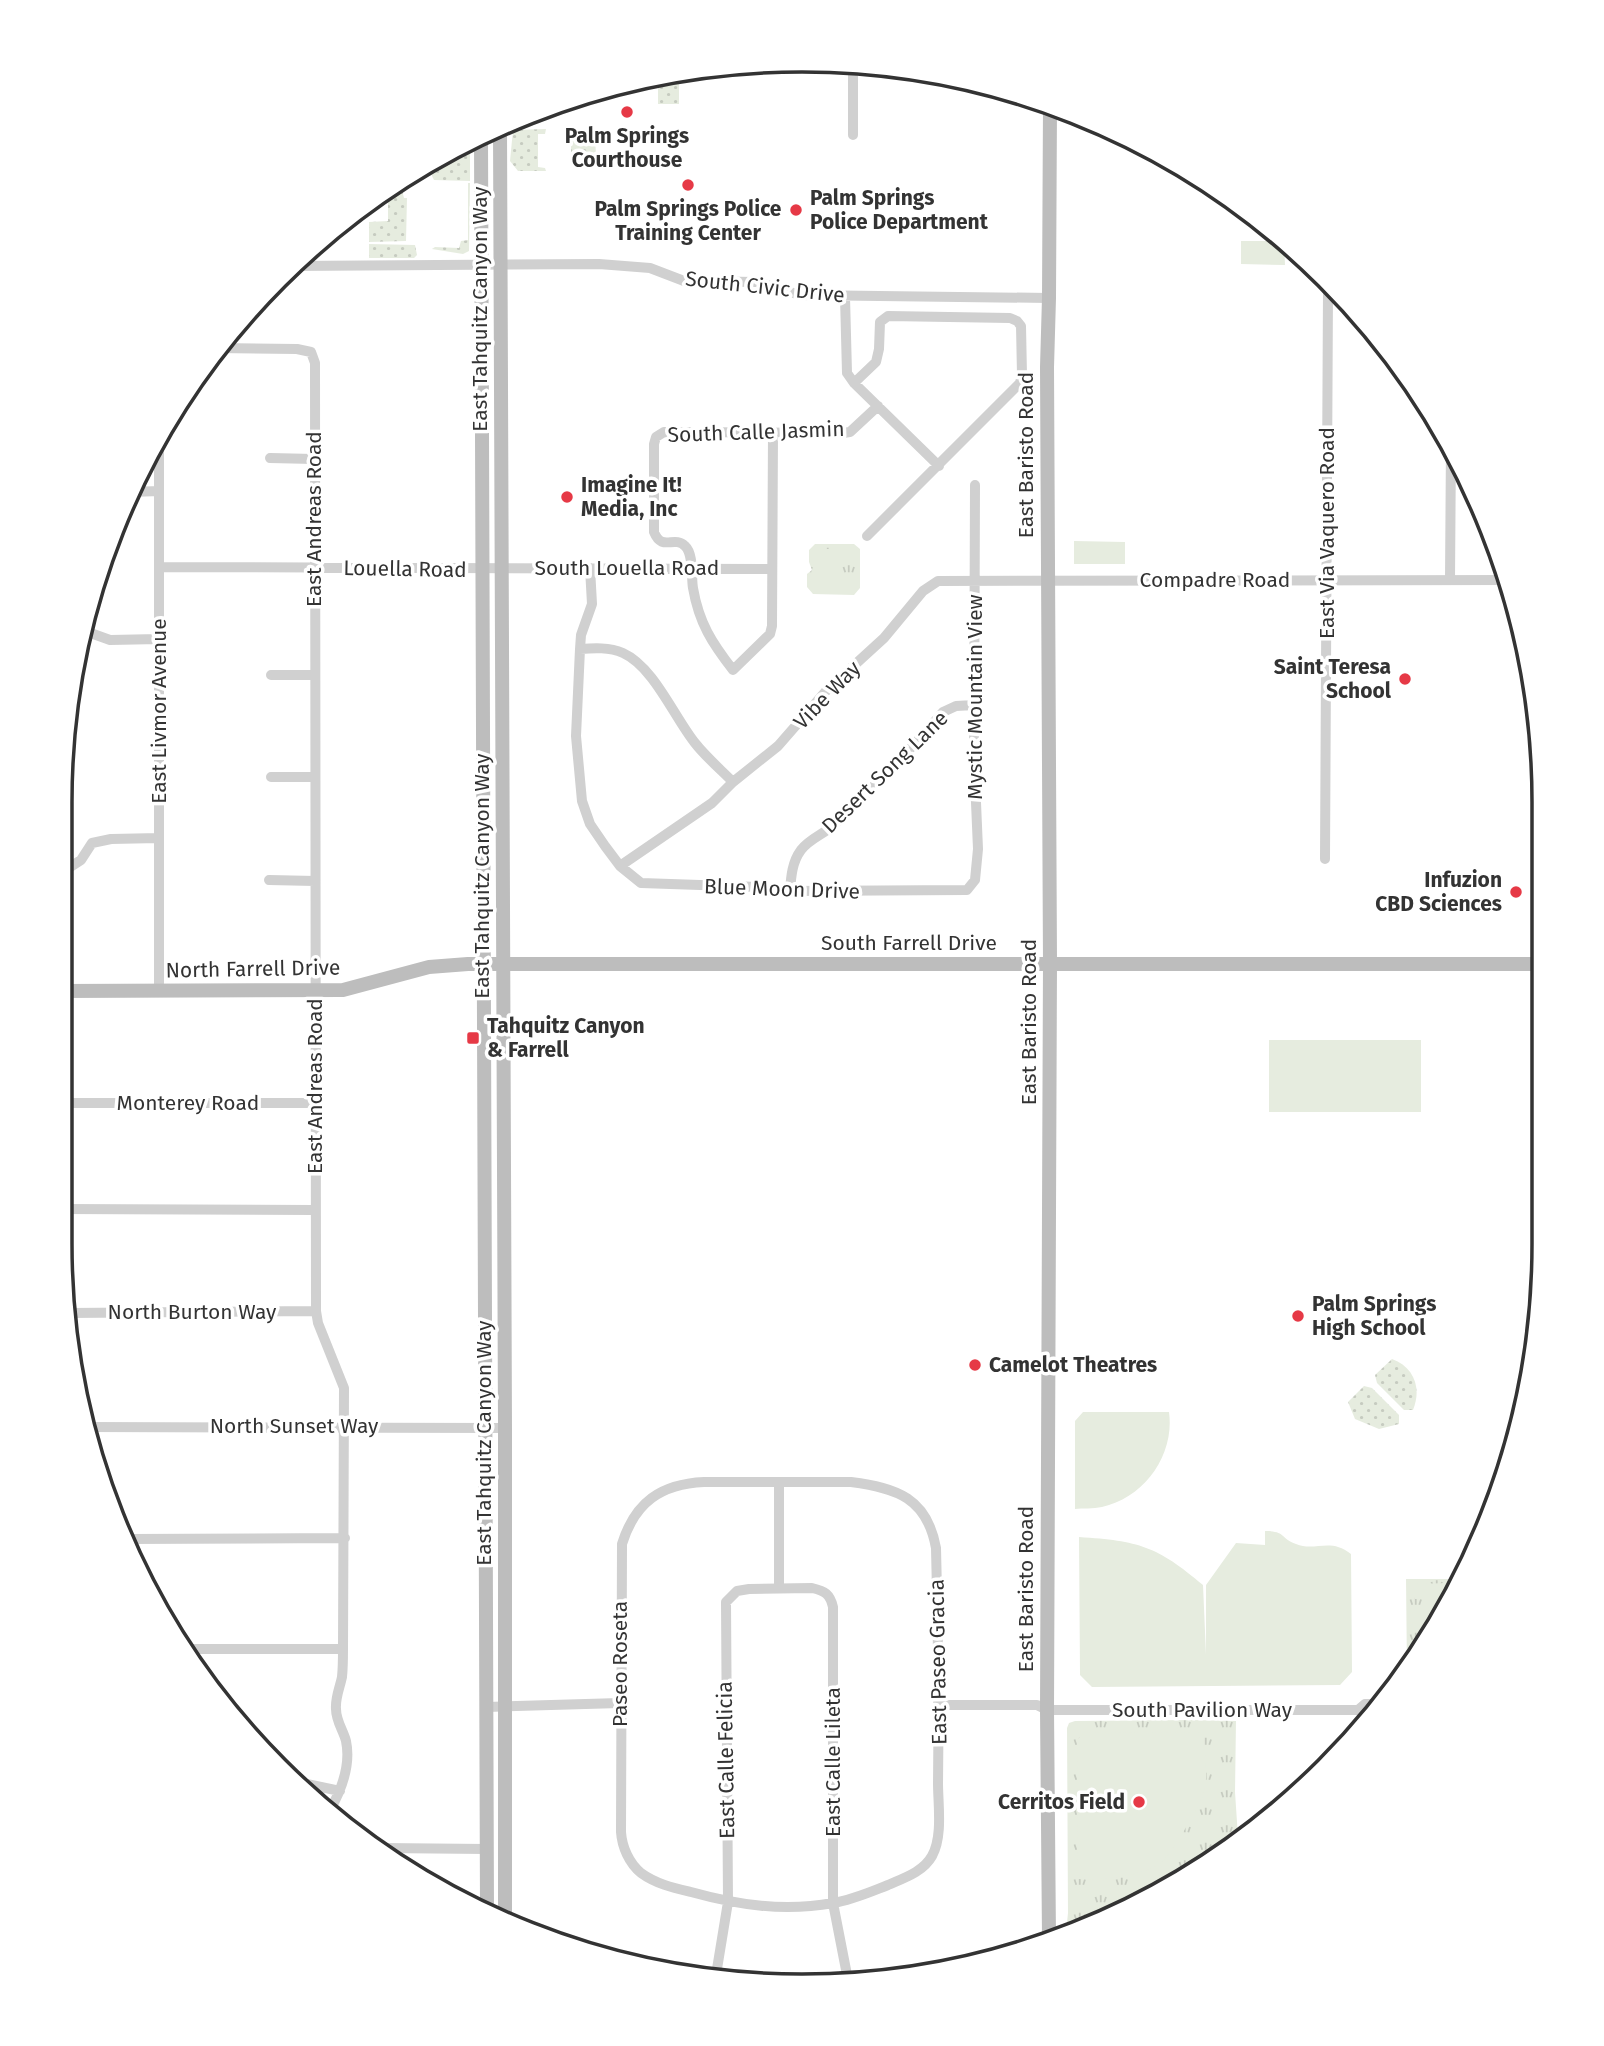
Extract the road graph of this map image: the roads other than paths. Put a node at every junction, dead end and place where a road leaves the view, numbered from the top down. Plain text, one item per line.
1 (853, 73) edge
2 (1050, 116) edge
3 (853, 135) dead end
4 (500, 137) edge
5 (481, 146) edge
6 (482, 264) junction
7 (501, 264) junction
8 (307, 266) edge
9 (845, 297) junction
10 (1328, 297) edge
11 (1049, 298) junction
12 (230, 348) edge
13 (854, 383) junction
14 (878, 407) junction
15 (773, 433) junction
16 (159, 457) edge
17 (270, 458) dead end
18 (314, 459) junction
19 (939, 466) junction
20 (1451, 468) edge
21 (975, 485) dead end
22 (159, 491) junction
23 (141, 492) edge
24 (867, 536) dead end
25 (159, 567) junction
26 (314, 568) junction
27 (503, 568) junction
28 (590, 568) junction
29 (690, 568) junction
30 (482, 569) junction
31 (772, 569) junction
32 (974, 580) junction
33 (1326, 580) junction
34 (1450, 580) junction
35 (1497, 580) edge
36 (1047, 581) junction
37 (92, 634) edge
38 (159, 639) junction
39 (580, 649) junction
40 (271, 675) dead end
41 (314, 675) junction
42 (974, 705) junction
43 (271, 777) dead end
44 (314, 777) junction
45 (733, 782) junction
46 (159, 838) junction
47 (1325, 859) dead end
48 (72, 866) edge
49 (620, 866) junction
50 (269, 880) dead end
51 (316, 881) junction
52 (790, 891) junction
53 (951, 891) joint
54 (1050, 963) junction
55 (485, 964) junction
56 (503, 964) junction
57 (1532, 964) edge
58 (72, 991) edge
59 (159, 991) junction
60 (316, 991) junction
61 (72, 1103) edge
62 (316, 1103) junction
63 (72, 1209) edge
64 (315, 1210) junction
65 (316, 1311) junction
66 (75, 1312) edge
67 (95, 1426) edge
68 (345, 1426) junction
69 (487, 1427) junction
70 (505, 1428) junction
71 (779, 1483) junction
72 (345, 1538) junction
73 (134, 1539) edge
74 (779, 1588) junction
75 (194, 1649) edge
76 (343, 1649) junction
77 (620, 1703) junction
78 (1368, 1704) edge
79 (939, 1705) junction
80 (487, 1707) junction
81 (505, 1707) junction
82 (1046, 1710) junction
83 (1358, 1710) junction
84 (1362, 1712) edge
85 (313, 1785) edge
86 (340, 1791) junction
87 (333, 1803) edge
88 (392, 1848) edge
89 (487, 1849) junction
90 (728, 1902) junction
91 (487, 1903) edge
92 (833, 1903) junction
93 (505, 1911) edge
94 (1049, 1931) edge
95 (717, 1969) edge
96 (847, 1973) edge

1 - 3 street
2 - 11 main road, East Baristo Road
4 - 7 main road, East Tahquitz Canyon Way
5 - 6 main road, East Tahquitz Canyon Way
6 - 7 street, South Civic Drive
6 - 8 street, South Civic Drive
6 - 30 main road, East Tahquitz Canyon Way
7 - 9 street, South Civic Drive
7 - 27 main road, East Tahquitz Canyon Way
9 - 11 street, South Civic Drive
9 - 13 street
10 - 33 street, East Via Vaquero Road
11 - 36 main road, East Baristo Road
12 - 18 street, East Andreas Road
13 - 14 street
13 - 19 street
14 - 15 street, South Calle Jasmin
14 - 19 street
15 - 29 street, South Calle Jasmin
15 - 31 street
16 - 22 street, East Livmor Avenue
17 - 18 street
18 - 26 street, East Andreas Road
19 - 24 street
20 - 34 street
21 - 32 street, Mystic Mountain View
22 - 23 street
22 - 25 street, East Livmor Avenue
25 - 26 street, Louella Road
25 - 38 street, East Livmor Avenue
26 - 30 street, Louella Road
26 - 41 street, East Andreas Road
27 - 28 street, South Louella Road
27 - 30 street, South Louella Road
27 - 56 main road, East Tahquitz Canyon Way
28 - 29 street, South Louella Road
28 - 39 street
29 - 31 street, South Louella Road
29 - 31 street
30 - 55 main road, East Tahquitz Canyon Way
32 - 36 street, Vibe Way
32 - 42 street, Mystic Mountain View
32 - 45 street, Vibe Way
33 - 34 street, Compadre Road
33 - 36 street, Compadre Road
33 - 47 street, East Via Vaquero Road
34 - 35 street, Compadre Road
36 - 54 main road, East Baristo Road
37 - 38 street
38 - 46 street, East Livmor Avenue
39 - 45 street
39 - 49 street
40 - 41 street
41 - 44 street, East Andreas Road
42 - 52 street, Desert Song Lane
42 - 53 street, Mystic Mountain View
43 - 44 street
44 - 51 street, East Andreas Road
45 - 49 street, Vibe Way
46 - 48 street
46 - 59 street, East Livmor Avenue
49 - 52 street, Blue Moon Drive
50 - 51 street
51 - 60 street, East Andreas Road
52 - 53 street, Blue Moon Drive
54 - 56 main road, South Farrell Drive
54 - 57 main road, South Farrell Drive
54 - 82 main road, East Baristo Road
55 - 56 main road, South Farrell Drive
55 - 60 main road, North Farrell Drive
55 - 69 main road, East Tahquitz Canyon Way
56 - 70 main road, East Tahquitz Canyon Way
58 - 59 main road, North Farrell Drive
59 - 60 main road, North Farrell Drive
60 - 62 street, East Andreas Road
61 - 62 street, Monterey Road
62 - 64 street, East Andreas Road
63 - 64 street
64 - 65 street, East Andreas Road
65 - 66 street, North Burton Way
65 - 68 street, East Andreas Road
67 - 68 street, North Sunset Way
68 - 69 street, North Sunset Way
68 - 72 street, East Andreas Road
69 - 70 street, North Sunset Way
69 - 80 main road, East Tahquitz Canyon Way
70 - 81 main road, East Tahquitz Canyon Way
71 - 74 street
71 - 77 street, Paseo Roseta
71 - 79 street, East Paseo Gracia
72 - 73 street
72 - 76 street, East Andreas Road
74 - 90 street, East Calle Felicia
74 - 92 street, East Calle Lileta
75 - 76 street
76 - 86 street, East Andreas Road
77 - 81 street
77 - 90 street, Paseo Roseta
78 - 83 street, South Pavilion Way
79 - 82 street, South Pavilion Way
79 - 92 street, East Paseo Gracia
80 - 81 street
80 - 89 main road, East Tahquitz Canyon Way
81 - 93 main road, East Tahquitz Canyon Way
82 - 83 street, South Pavilion Way
82 - 94 main road, East Baristo Road
83 - 84 street, South Pavilion Way
85 - 86 street
86 - 87 street, East Andreas Road
88 - 89 street
89 - 91 main road, East Tahquitz Canyon Way
90 - 92 street, Paseo Roseta
90 - 95 street, East Calle Felicia
92 - 96 street, East Calle Lileta

